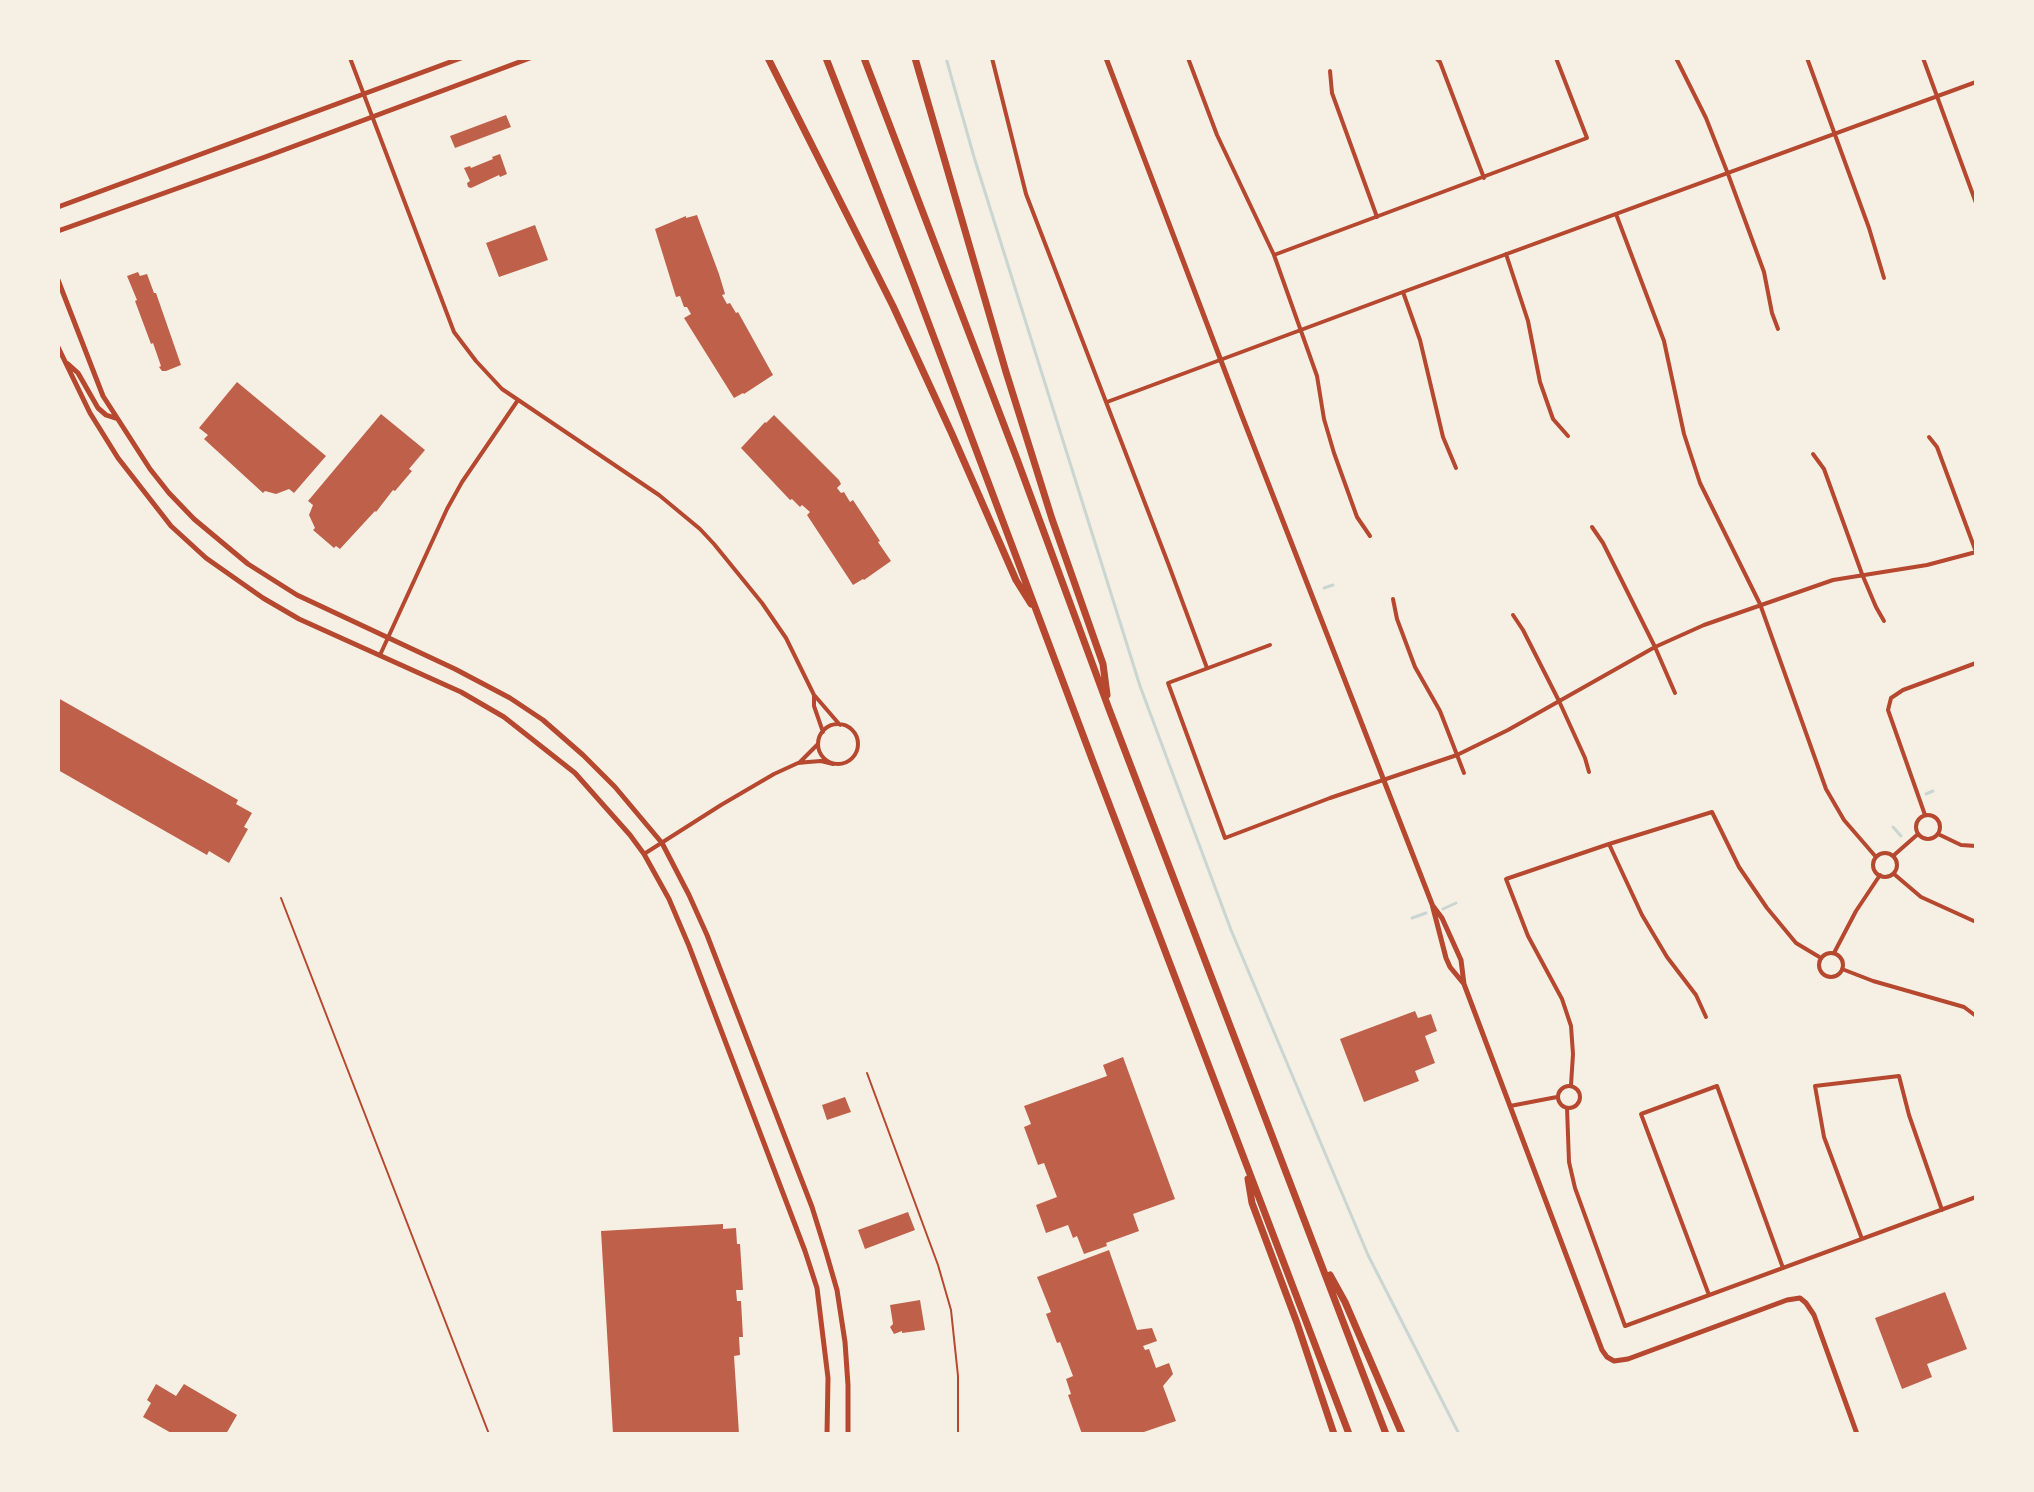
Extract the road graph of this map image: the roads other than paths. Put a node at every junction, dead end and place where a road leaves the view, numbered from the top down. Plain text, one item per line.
1 (350, 58) edge
2 (461, 58) edge
3 (530, 58) edge
4 (768, 58) edge
5 (826, 58) edge
6 (864, 58) edge
7 (915, 58) edge
8 (992, 58) edge
9 (1106, 58) edge
10 (1188, 58) edge
11 (1436, 58) edge
12 (1556, 58) edge
13 (1676, 58) edge
14 (1807, 58) edge
15 (1923, 58) edge
16 (1330, 71) dead end
17 (1976, 82) edge
18 (364, 93) junction
19 (1937, 97) junction
20 (372, 117) junction
21 (1834, 134) junction
22 (1728, 174) junction
23 (1484, 178) junction
24 (1976, 203) edge
25 (58, 207) edge
26 (1616, 214) junction
27 (1377, 217) junction
28 (58, 231) edge
29 (1506, 254) junction
30 (1274, 255) junction
31 (1884, 278) dead end
32 (58, 280) edge
33 (1403, 292) junction
34 (1778, 329) dead end
35 (1302, 330) junction
36 (58, 347) edge
37 (1220, 359) junction
38 (64, 361) junction
39 (518, 400) junction
40 (1107, 402) junction
41 (117, 419) junction
42 (1568, 436) dead end
43 (1929, 437) dead end
44 (1813, 454) dead end
45 (1456, 468) dead end
46 (1592, 527) dead end
47 (1370, 536) dead end
48 (1976, 552) edge
49 (1862, 574) junction
50 (1393, 599) dead end
51 (1760, 604) junction
52 (1513, 615) dead end
53 (1040, 619) junction
54 (1884, 621) dead end
55 (389, 638) junction
56 (1270, 645) dead end
57 (1655, 647) junction
58 (380, 655) junction
59 (1976, 663) edge
60 (1207, 668) junction
61 (1675, 693) dead end
62 (814, 695) junction
63 (1559, 701) junction
64 (1109, 709) junction
65 (840, 725) junction
66 (823, 732) junction
67 (818, 744) junction
68 (1457, 755) junction
69 (798, 763) junction
70 (833, 764) junction
71 (1589, 772) dead end
72 (1464, 773) dead end
73 (1383, 781) junction
74 (1925, 815) junction
75 (1918, 834) junction
76 (1938, 834) junction
77 (662, 843) junction
78 (1609, 844) junction
79 (1976, 846) edge
80 (644, 854) junction
81 (1893, 856) junction
82 (1876, 857) junction
83 (1894, 874) junction
84 (1880, 875) junction
85 (281, 898) dead end
86 (1432, 904) junction
87 (1976, 922) edge
88 (1834, 953) junction
89 (1821, 958) junction
90 (1842, 969) junction
91 (1464, 984) junction
92 (1976, 1016) edge
93 (1706, 1017) dead end
94 (867, 1073) dead end
95 (1571, 1085) junction
96 (1557, 1097) junction
97 (1510, 1106) junction
98 (1567, 1108) junction
99 (1246, 1164) junction
100 (1976, 1197) edge
101 (1942, 1210) junction
102 (1862, 1239) junction
103 (1317, 1253) junction
104 (1783, 1268) junction
105 (1709, 1295) junction
106 (489, 1434) edge
107 (827, 1434) edge
108 (848, 1434) edge
109 (958, 1434) edge
110 (1334, 1434) edge
111 (1349, 1434) edge
112 (1386, 1434) edge
113 (1402, 1434) edge
114 (1857, 1434) edge

1 - 18 street
2 - 18 main road
3 - 20 main road
4 - 53 highway
5 - 53 highway
6 - 64 highway
7 - 64 highway
8 - 40 street
9 - 37 main road
10 - 30 street
11 - 23 street
12 - 23 street
13 - 22 street
14 - 21 street
15 - 19 street
16 - 27 street
17 - 19 street
18 - 20 street
18 - 25 main road
19 - 21 street
19 - 24 street
20 - 28 main road
20 - 39 street
21 - 22 street
21 - 31 street
22 - 26 street
22 - 34 street
23 - 27 street
26 - 29 street
26 - 51 street
27 - 30 street
29 - 33 street
29 - 42 street
30 - 35 street
32 - 41 main road
33 - 35 street
33 - 45 street
35 - 37 street
35 - 47 street
36 - 38 main road
37 - 40 street
37 - 73 main road
38 - 41 main road
38 - 58 main road
39 - 55 street
39 - 62 street
40 - 60 street
41 - 55 main road
43 - 48 street
44 - 49 street
46 - 57 street
48 - 49 street
49 - 51 street
49 - 54 street
50 - 68 street
51 - 57 street
51 - 82 street
52 - 63 street
53 - 99 highway
55 - 58 street
55 - 77 main road
56 - 60 street
57 - 61 street
57 - 63 street
58 - 80 main road
59 - 74 street
60 - 73 street
62 - 65 street
62 - 66 street
63 - 68 street
63 - 71 street
64 - 103 highway
65 - 66 street
65 - 70 street
66 - 67 street
67 - 69 street
67 - 70 street
68 - 72 street
68 - 73 street
69 - 70 street
69 - 77 street
73 - 86 main road
74 - 75 street
74 - 76 street
75 - 76 street
75 - 81 street
76 - 79 street
77 - 80 street
77 - 108 main road
78 - 89 street
78 - 93 street
78 - 95 street
80 - 107 main road
81 - 82 street
81 - 83 street
82 - 84 street
83 - 84 street
83 - 87 street
84 - 88 street
85 - 106 lane
86 - 91 main road
86 - 91 main road
88 - 89 street
88 - 90 street
89 - 90 street
90 - 92 street
91 - 97 main road
94 - 109 lane
95 - 96 street
95 - 98 street
96 - 97 street
96 - 98 street
97 - 114 main road
98 - 105 street
99 - 110 highway
99 - 111 highway
100 - 101 street
101 - 102 street
101 - 102 street
102 - 104 street
103 - 112 highway
103 - 113 highway
104 - 105 street
104 - 105 street

